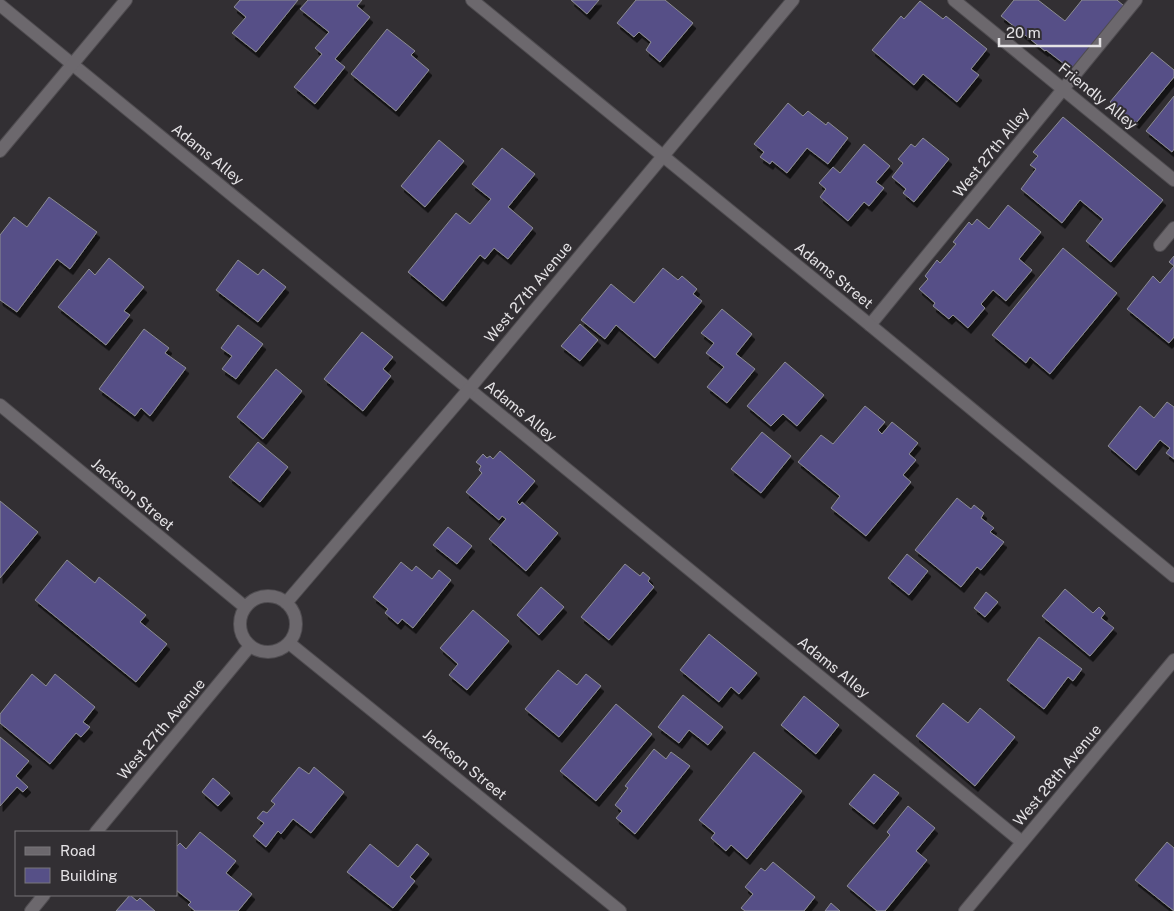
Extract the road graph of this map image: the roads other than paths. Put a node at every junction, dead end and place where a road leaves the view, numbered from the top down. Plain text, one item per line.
1 (126, 0) edge
2 (472, 0) edge
3 (793, 0) edge
4 (954, 0) edge
5 (1136, 0) edge
6 (0, 4) edge
7 (73, 63) junction
8 (1063, 89) junction
9 (0, 151) edge
10 (662, 156) junction
11 (1174, 180) edge
12 (1174, 228) edge
13 (1160, 245) dead end
14 (870, 325) junction
15 (469, 390) junction
16 (0, 405) edge
17 (1174, 576) edge
18 (286, 603) junction
19 (245, 607) junction
20 (289, 643) junction
21 (250, 646) junction
22 (1174, 660) edge
23 (97, 831) edge
24 (1022, 842) junction
25 (43, 896) edge
26 (31, 911) edge
27 (620, 911) edge
28 (965, 911) edge

1 - 7 street
2 - 10 street, Adams Street
3 - 10 street, West 27th Avenue
4 - 8 street, Friendly Alley
5 - 8 street, West 27th Alley
6 - 7 street, Adams Alley
7 - 9 street
7 - 15 street, Adams Alley
8 - 11 street, Friendly Alley
8 - 14 street, West 27th Alley
10 - 14 street, Adams Street
10 - 15 street, West 27th Avenue
12 - 13 street
14 - 17 street, Adams Street
15 - 18 street, West 27th Avenue
15 - 24 street, Adams Alley
16 - 19 street, Jackson Street
18 - 19 street
18 - 20 street
19 - 21 street
20 - 21 street
20 - 27 street, Jackson Street
21 - 23 street, West 27th Avenue
22 - 24 street, West 28th Avenue
24 - 28 street, West 28th Avenue
25 - 26 street

